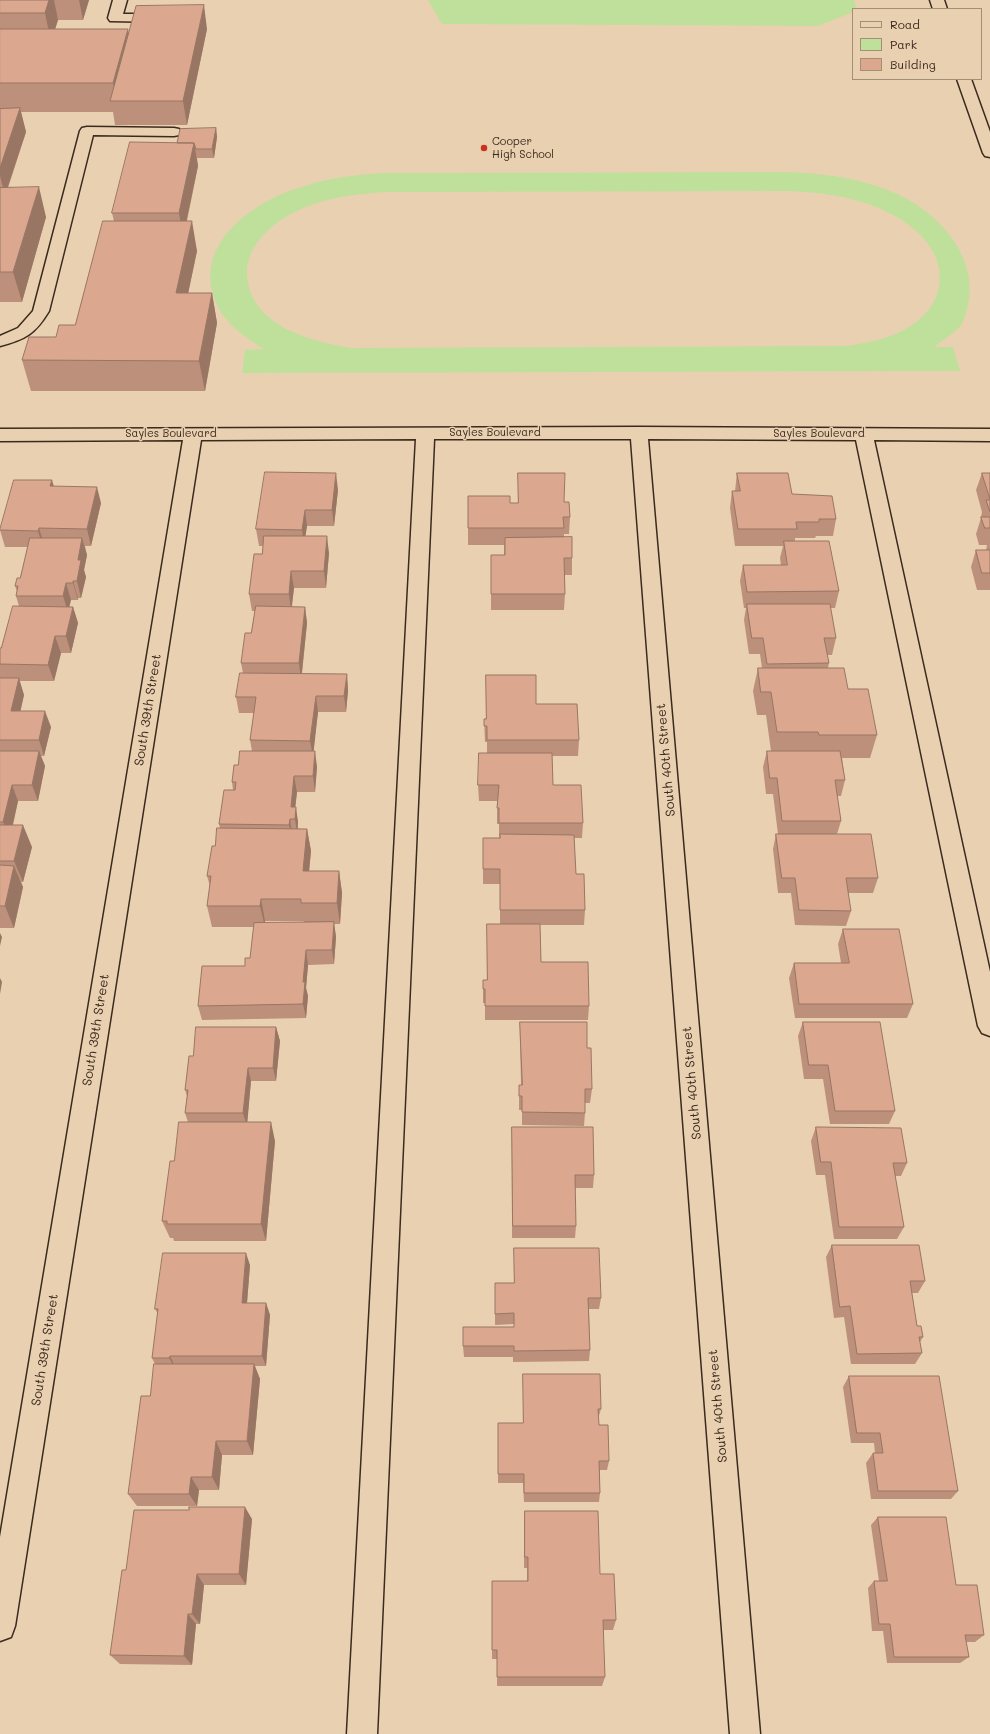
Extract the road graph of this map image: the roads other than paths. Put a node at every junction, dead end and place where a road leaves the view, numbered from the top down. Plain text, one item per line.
1 (120, 0) edge
2 (176, 18) edge
3 (964, 80) edge
4 (174, 132) dead end
5 (990, 153) edge
6 (0, 341) edge
7 (639, 433) junction
8 (193, 434) junction
9 (425, 434) junction
10 (864, 434) junction
11 (0, 435) edge
12 (990, 435) edge
13 (990, 1026) edge
14 (0, 1626) edge
15 (362, 1734) edge
16 (745, 1734) edge

1 - 2 street
3 - 5 street
4 - 6 street
7 - 9 street, Sayles Boulevard
7 - 10 street, Sayles Boulevard
7 - 16 street, South 40th Street
8 - 9 street, Sayles Boulevard
8 - 11 street, Sayles Boulevard
8 - 14 street, South 39th Street
9 - 15 street
10 - 12 street, Sayles Boulevard
10 - 13 street

